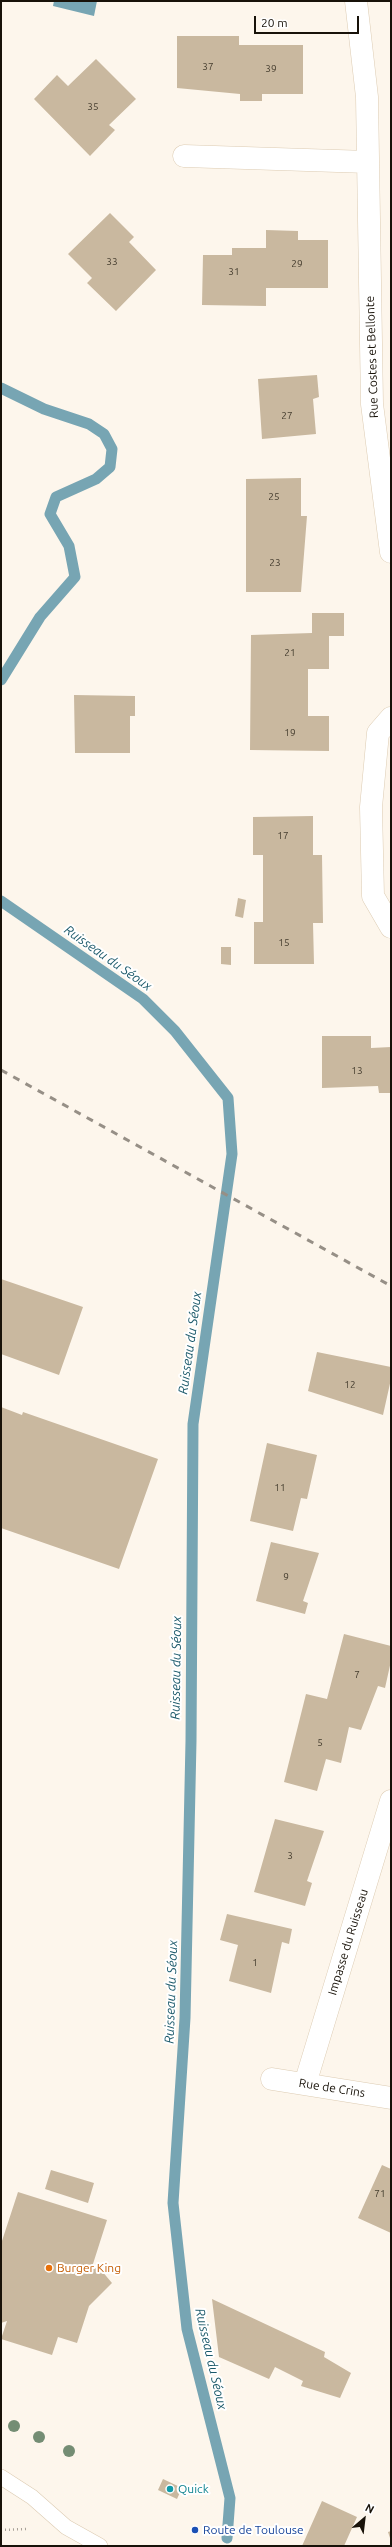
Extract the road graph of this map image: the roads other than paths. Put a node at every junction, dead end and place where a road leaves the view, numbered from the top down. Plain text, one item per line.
1 (356, 1) edge
2 (184, 156) dead end
3 (368, 162) junction
4 (391, 552) edge
5 (391, 718) edge
6 (391, 927) edge
7 (391, 1801) edge
8 (272, 2079) dead end
9 (304, 2084) junction
10 (391, 2098) edge
11 (1, 2477) edge
12 (100, 2546) edge

1 - 3 street, Rue Costes et Bellonte
2 - 3 street
3 - 4 street, Rue Costes et Bellonte
5 - 6 street
7 - 9 street, Impasse du Ruisseau
8 - 9 street, Rue de Crins
9 - 10 street, Rue de Crins
11 - 12 lane

